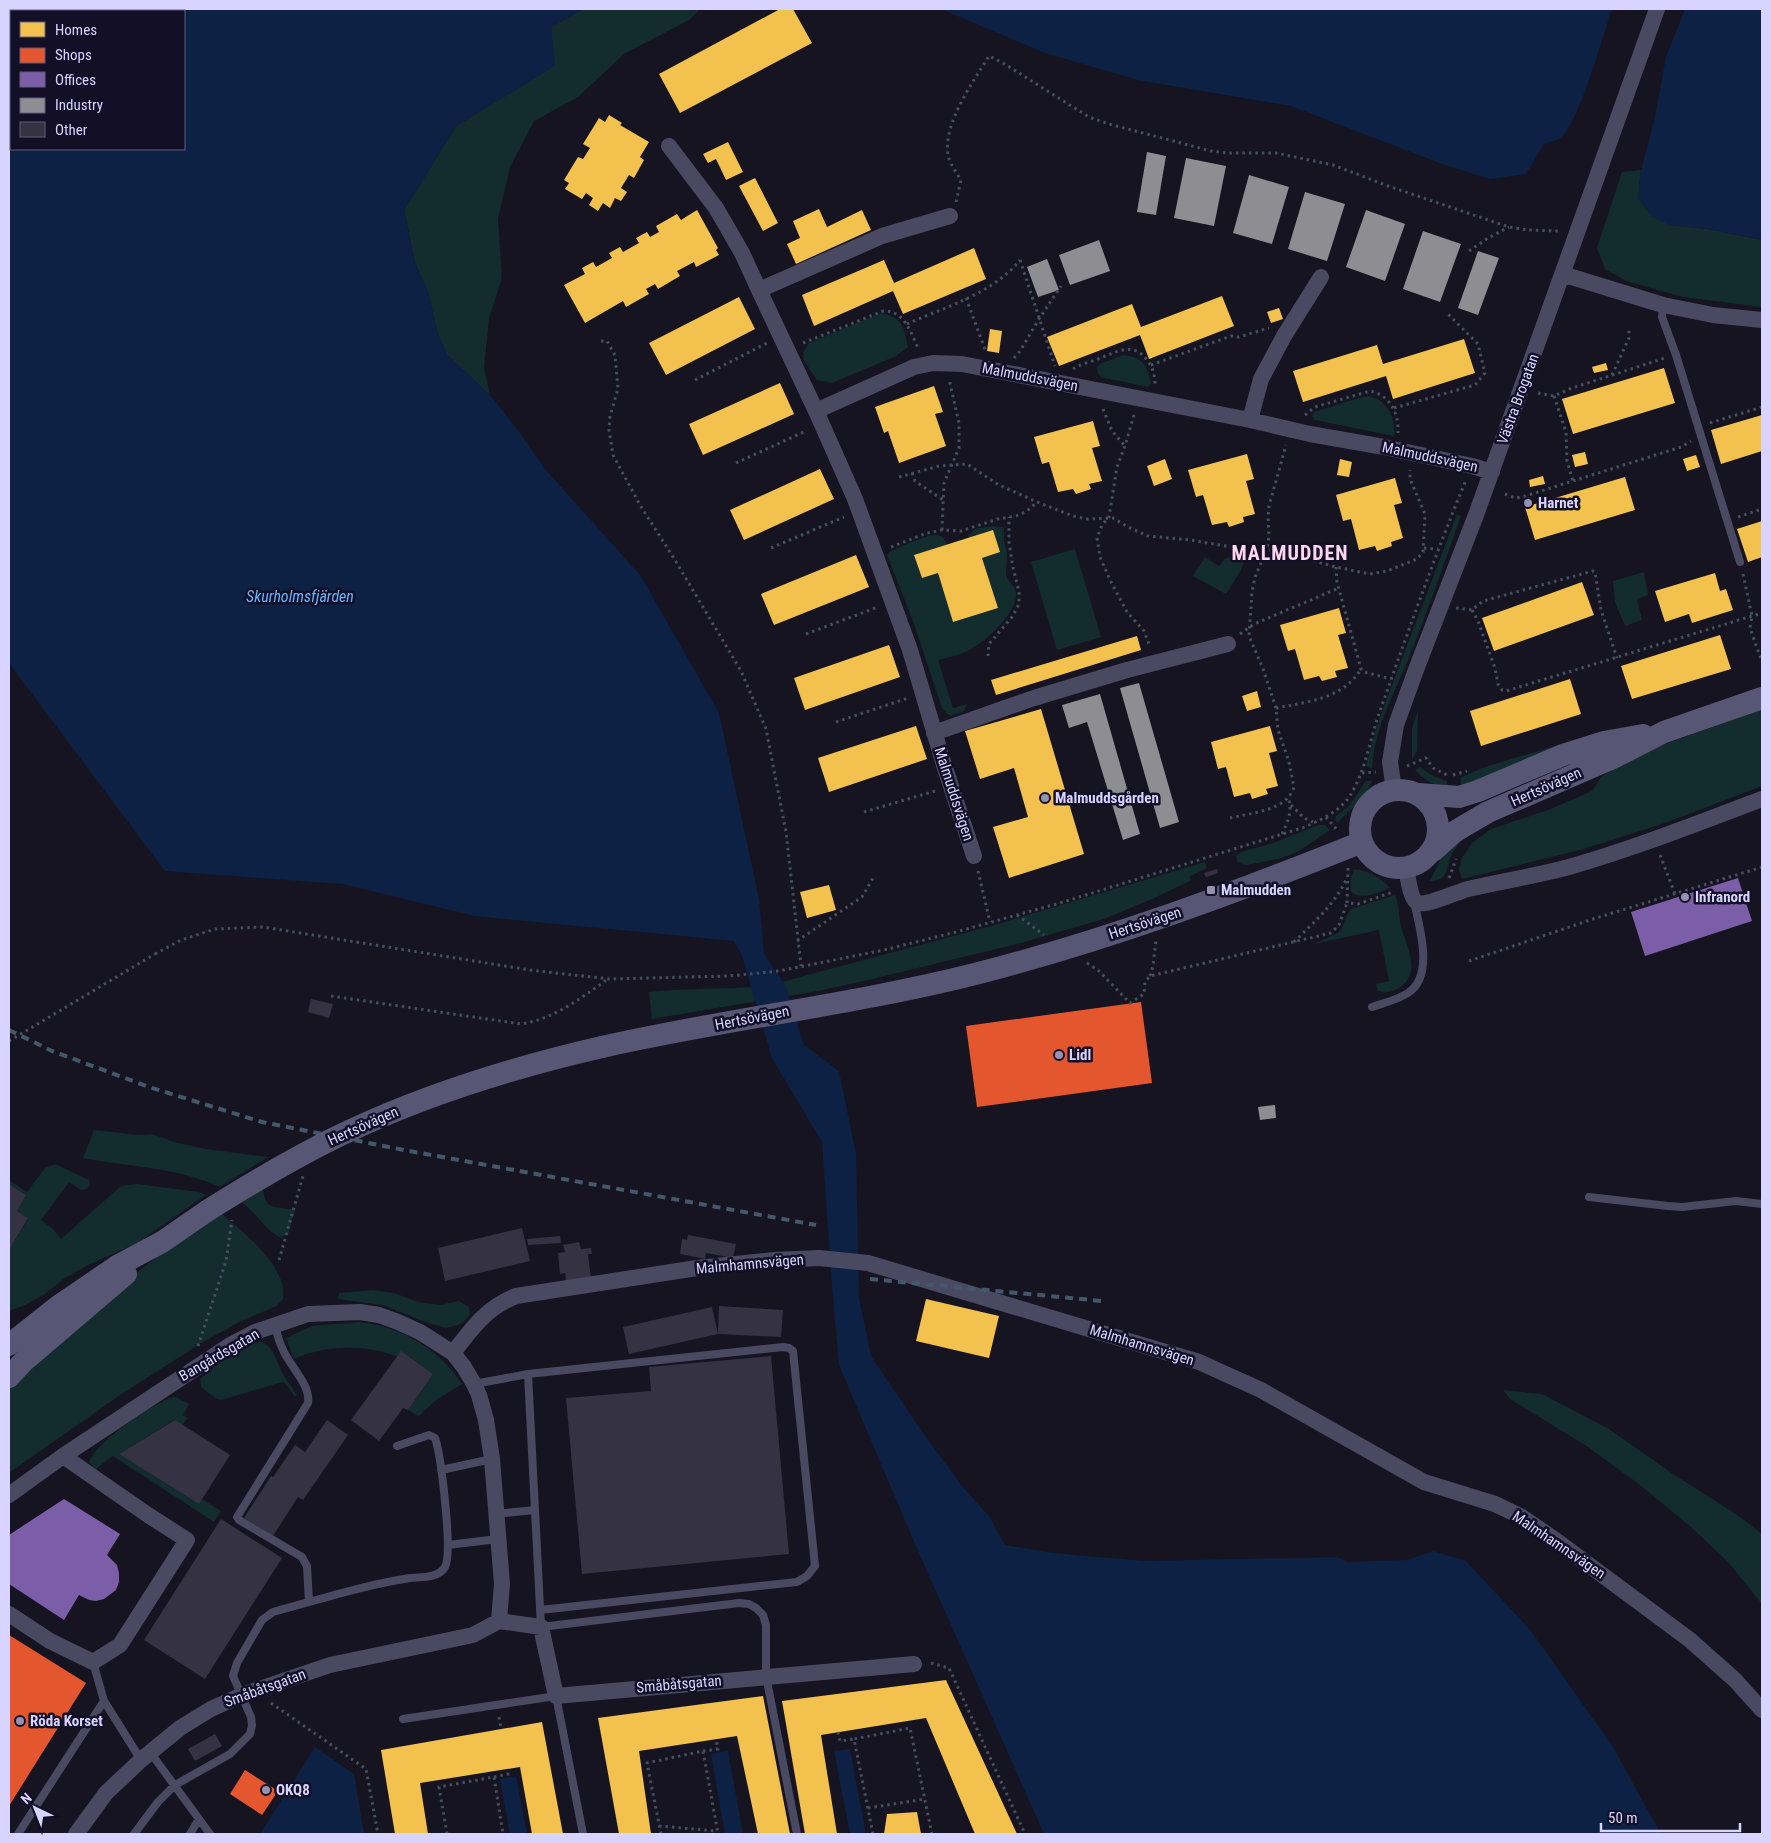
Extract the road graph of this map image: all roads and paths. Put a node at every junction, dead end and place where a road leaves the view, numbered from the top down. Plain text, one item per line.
1 (1657, 9) edge
2 (669, 146) dead end
3 (950, 216) joint
4 (1562, 226) dead end
5 (1509, 227) junction
6 (1560, 231) junction
7 (1556, 240) dead end
8 (1469, 251) dead end
9 (1562, 274) junction
10 (1321, 277) dead end
11 (1061, 286) dead end
12 (758, 290) junction
13 (966, 298) junction
14 (1663, 305) junction
15 (1446, 312) dead end
16 (1039, 319) junction
17 (1293, 320) junction
18 (1762, 321) edge
19 (907, 324) junction
20 (1629, 330) dead end
21 (601, 341) dead end
22 (768, 343) dead end
23 (795, 346) dead end
24 (920, 354) dead end
25 (1676, 355) junction
26 (988, 358) dead end
27 (1010, 362) dead end
28 (1151, 365) junction
29 (1056, 371) dead end
30 (948, 373) dead end
31 (1067, 373) dead end
32 (1612, 375) junction
33 (695, 380) dead end
34 (1155, 391) dead end
35 (1535, 392) dead end
36 (1554, 396) junction
37 (1101, 402) dead end
38 (1762, 407) edge
39 (1394, 408) junction
40 (1135, 409) dead end
41 (816, 410) junction
42 (1250, 420) junction
43 (1298, 420) dead end
44 (809, 429) dead end
45 (1699, 431) junction
46 (1288, 440) dead end
47 (1398, 440) dead end
48 (1125, 446) junction
49 (736, 463) dead end
50 (952, 465) junction
51 (1411, 465) dead end
52 (1472, 466) junction
53 (1492, 472) junction
54 (912, 473) junction
55 (899, 477) dead end
56 (1573, 481) junction
57 (1505, 494) dead end
58 (943, 500) junction
59 (1037, 502) junction
60 (1762, 509) edge
61 (847, 516) dead end
62 (1009, 517) junction
63 (1109, 517) junction
64 (1728, 520) junction
65 (942, 530) junction
66 (890, 547) dead end
67 (771, 548) dead end
68 (1424, 548) junction
69 (1266, 549) junction
70 (1439, 549) junction
71 (1740, 562) joint
72 (1336, 567) junction
73 (1339, 588) junction
74 (881, 606) dead end
75 (1456, 608) dead end
76 (1472, 610) junction
77 (1762, 613) edge
78 (1752, 616) junction
79 (1250, 627) junction
80 (806, 634) dead end
81 (1228, 644) joint
82 (988, 656) dead end
83 (1617, 658) junction
84 (1762, 662) edge
85 (1154, 663) junction
86 (1361, 669) junction
87 (1391, 679) junction
88 (913, 696) dead end
89 (1762, 698) edge
90 (1276, 708) junction
91 (836, 722) dead end
92 (934, 732) junction
93 (1664, 732) junction
94 (943, 788) dead end
95 (1394, 790) junction
96 (1418, 794) junction
97 (1288, 797) junction
98 (1762, 799) edge
99 (1290, 805) junction
100 (864, 812) dead end
101 (1326, 817) junction
102 (1230, 818) dead end
103 (1314, 823) junction
104 (1282, 835) junction
105 (1355, 846) junction
106 (1433, 851) junction
107 (1660, 853) dead end
108 (974, 856) joint
109 (1762, 867) edge
110 (873, 878) dead end
111 (1346, 880) junction
112 (1410, 885) junction
113 (1675, 894) junction
114 (1347, 904) junction
115 (990, 922) junction
116 (798, 941) junction
117 (1292, 943) junction
118 (1469, 961) dead end
119 (801, 966) junction
120 (609, 979) junction
121 (331, 996) dead end
122 (1130, 1003) dead end
123 (1372, 1007) dead end
124 (9, 1041) edge
125 (303, 1172) dead end
126 (1589, 1197) dead end
127 (1762, 1204) edge
128 (232, 1218) dead end
129 (162, 1242) junction
130 (279, 1260) dead end
131 (275, 1325) junction
132 (9, 1345) edge
133 (453, 1353) junction
134 (14, 1365) edge
135 (188, 1372) junction
136 (528, 1374) junction
137 (474, 1384) junction
138 (397, 1446) dead end
139 (63, 1456) junction
140 (492, 1459) junction
141 (441, 1470) junction
142 (9, 1495) edge
143 (535, 1510) junction
144 (496, 1514) junction
145 (498, 1539) junction
146 (448, 1545) junction
147 (310, 1602) junction
148 (540, 1610) junction
149 (9, 1614) edge
150 (499, 1622) junction
151 (541, 1627) junction
152 (93, 1662) junction
153 (914, 1664) joint
154 (766, 1676) junction
155 (242, 1695) junction
156 (556, 1696) junction
157 (263, 1698) dead end
158 (104, 1700) junction
159 (1762, 1710) edge
160 (403, 1719) dead end
161 (838, 1732) dead end
162 (716, 1739) dead end
163 (854, 1739) junction
164 (703, 1751) junction
165 (146, 1756) junction
166 (507, 1769) dead end
167 (494, 1777) junction
168 (174, 1785) junction
169 (924, 1799) junction
170 (868, 1808) junction
171 (199, 1819) junction
172 (660, 1826) junction
173 (718, 1833) edge
174 (18, 1834) edge
175 (76, 1834) edge
176 (134, 1834) edge
177 (190, 1834) edge
178 (210, 1834) edge
179 (378, 1834) edge
180 (447, 1834) edge
181 (503, 1834) edge
182 (583, 1834) edge
183 (661, 1834) edge
184 (797, 1834) edge
185 (873, 1834) edge
186 (932, 1834) edge
187 (1025, 1834) edge

1 - 9 street, Västra Brogatan
2 - 12 street, Malmuddsvägen
3 - 5 path
3 - 12 street
4 - 6 path
5 - 6 path
5 - 8 path
6 - 7 path
9 - 14 street
9 - 53 street, Västra Brogatan
10 - 17 street
11 - 16 path
12 - 41 street, Malmuddsvägen
13 - 16 path
13 - 19 path
13 - 26 path
14 - 18 street
14 - 25 lane
15 - 39 path
16 - 27 path
16 - 29 path
17 - 28 path
17 - 42 street
19 - 23 path
19 - 24 path
20 - 32 path
21 - 116 path
22 - 33 path
25 - 32 path
25 - 45 lane
28 - 31 path
28 - 34 path
30 - 50 path
32 - 36 path
35 - 36 path
36 - 56 path
37 - 48 path
38 - 45 path
39 - 43 path
39 - 47 path
40 - 48 path
41 - 42 street, Malmuddsvägen
41 - 92 street, Malmuddsvägen
42 - 52 street, Malmuddsvägen
44 - 49 path
45 - 56 path
45 - 64 lane
46 - 69 path
48 - 63 path
50 - 54 path
50 - 58 path
50 - 59 path
51 - 68 path
52 - 53 street, Malmuddsvägen
52 - 70 path
53 - 95 street, Västra Brogatan
54 - 55 path
54 - 58 path
56 - 57 path
58 - 65 path
59 - 62 path
59 - 63 path
60 - 64 path
61 - 67 path
62 - 65 path
62 - 82 path
63 - 69 path
63 - 85 path
64 - 71 lane
65 - 66 path
68 - 70 path
68 - 72 path
69 - 72 path
69 - 79 path
70 - 87 path
71 - 78 path
72 - 73 path
73 - 79 path
73 - 86 path
74 - 80 path
75 - 76 path
76 - 83 path
76 - 83 path
77 - 78 path
78 - 83 path
78 - 84 path
79 - 81 path
79 - 90 path
81 - 85 street, Malmuddsvägen
85 - 92 street, Malmuddsvägen
86 - 87 path
86 - 90 path
87 - 101 path
88 - 91 path
89 - 93 main road, Hertsövägen
90 - 97 path
92 - 108 street, Malmuddsvägen
93 - 96 main road, Hertsövägen
93 - 106 main road, Hertsövägen
94 - 100 path
95 - 96 main road, Hertsövägen
95 - 105 main road
96 - 106 main road
97 - 99 path
97 - 102 path
98 - 112 street
99 - 103 path
99 - 104 path
101 - 103 path
101 - 105 path
103 - 104 path
104 - 115 path
105 - 111 path
105 - 112 main road
105 - 129 main road, Hertsövägen, bridge
106 - 112 main road, Hertsövägen
107 - 113 path
108 - 115 path
109 - 113 path
110 - 116 path
111 - 114 path
111 - 117 path
112 - 114 path
112 - 123 lane
113 - 118 path
114 - 117 path
115 - 119 path
116 - 119 path
117 - 122 path
119 - 120 path
120 - 121 path
120 - 124 path, bridge
125 - 130 path
126 - 127 lane
128 - 135 path
129 - 132 main road, Hertsövägen
129 - 134 main road, Hertsövägen
131 - 133 street, Bangårdsgatan
131 - 135 street, Bangårdsgatan
131 - 147 lane
133 - 137 street
133 - 159 street, Malmhamnsvägen
135 - 139 street, Bangårdsgatan
136 - 137 lane
136 - 143 lane
136 - 148 lane
137 - 140 street
138 - 141 lane
139 - 142 street, Bangårdsgatan
139 - 152 street
140 - 141 lane
140 - 144 street
141 - 146 lane
143 - 144 lane
143 - 148 lane
144 - 145 street
145 - 146 lane
145 - 150 street
146 - 147 lane
147 - 155 lane
148 - 151 lane
149 - 152 street
150 - 151 street
150 - 155 street, Småbåtsgatan
151 - 154 lane
151 - 156 street
152 - 158 lane
153 - 154 street, Småbåtsgatan
153 - 187 path
154 - 156 street, Småbåtsgatan
154 - 184 lane
155 - 165 street, Småbåtsgatan
155 - 168 lane
156 - 160 lane
156 - 182 lane
157 - 179 path
158 - 165 lane
158 - 174 lane
161 - 163 path
162 - 164 path
163 - 169 path
163 - 170 path
164 - 172 path
164 - 173 path
165 - 168 lane
165 - 175 street, Småbåtsgatan
166 - 167 path
167 - 180 path
167 - 181 path
168 - 171 lane
168 - 176 lane
169 - 170 path
169 - 186 path
170 - 185 path
171 - 177 lane
171 - 178 lane
172 - 173 path
172 - 183 path

